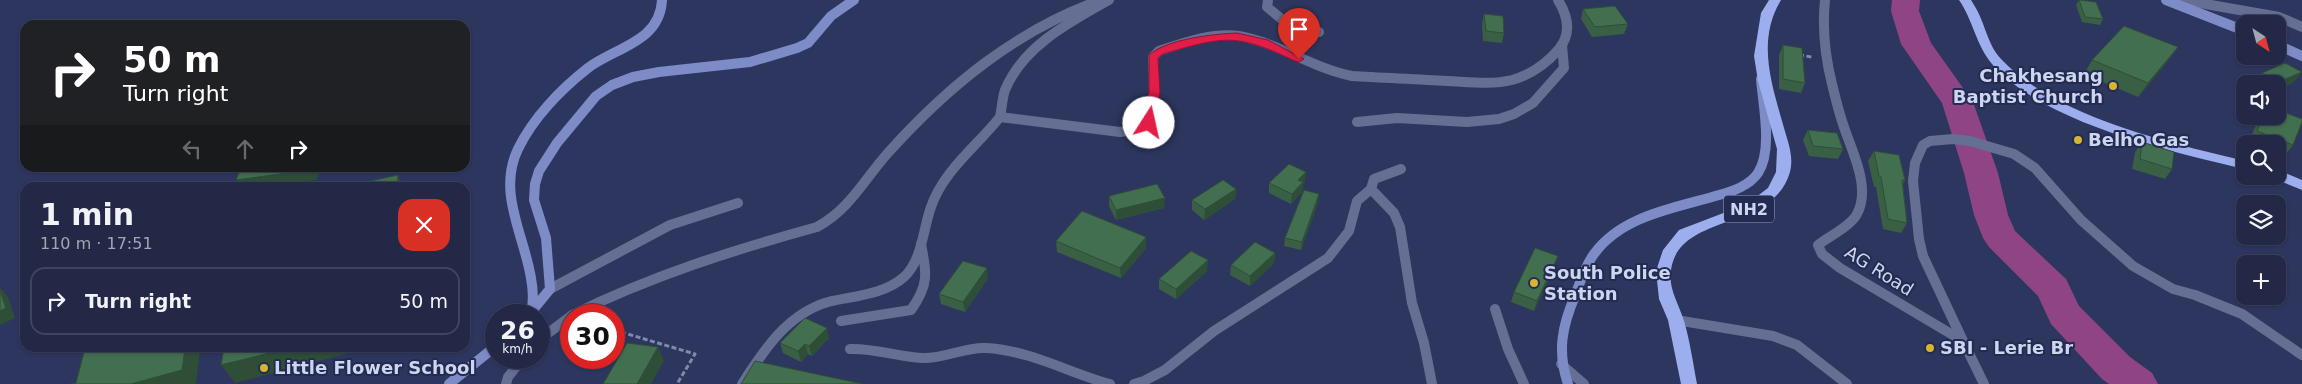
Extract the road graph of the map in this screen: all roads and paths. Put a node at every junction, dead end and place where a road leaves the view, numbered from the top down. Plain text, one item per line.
1 (662, 0) edge
2 (854, 0) edge
3 (1101, 0) edge
4 (1109, 0) edge
5 (1268, 0) edge
6 (1558, 0) edge
7 (1775, 0) edge
8 (1825, 0) edge
9 (1965, 0) edge
10 (2166, 0) edge
11 (2183, 0) edge
12 (2236, 27) edge
13 (2302, 27) edge
14 (1319, 32) dead end
15 (1562, 45) junction
16 (2286, 49) edge
17 (1789, 54) edge
18 (1760, 56) junction
19 (2302, 56) edge
20 (1827, 60) junction
21 (1000, 117) junction
22 (1358, 122) dead end
23 (2236, 163) edge
24 (1401, 169) dead end
25 (2286, 178) edge
26 (2302, 185) edge
27 (1370, 189) junction
28 (738, 203) dead end
29 (921, 241) junction
30 (550, 289) junction
31 (530, 304) edge
32 (538, 304) edge
33 (593, 304) edge
34 (1495, 309) dead end
35 (1676, 320) junction
36 (841, 321) dead end
37 (560, 324) edge
38 (550, 332) edge
39 (625, 333) edge
40 (1963, 341) junction
41 (850, 349) dead end
42 (485, 355) edge
43 (2302, 355) edge
44 (1561, 364) junction
45 (514, 369) edge
46 (449, 384) edge
47 (506, 384) edge
48 (677, 384) edge
49 (742, 384) edge
50 (1110, 384) edge
51 (1134, 384) edge
52 (1432, 384) edge
53 (1524, 384) edge
54 (1568, 384) edge
55 (1584, 384) edge
56 (1689, 384) edge
57 (1847, 384) edge
58 (1984, 384) edge

1 - 31 main road
2 - 30 main road
3 - 33 street
4 - 21 street
5 - 14 street
6 - 15 street
7 - 18 highway, NH2
8 - 20 street, AG Road
9 - 23 highway
10 - 12 main road
11 - 13 street
15 - 21 street
15 - 22 street
16 - 19 main road
17 - 20 path
18 - 35 highway, NH2
18 - 44 main road
20 - 40 street, AG Road
21 - 29 street
24 - 27 street
25 - 26 highway
27 - 51 street
27 - 52 street
28 - 30 street
29 - 36 street
29 - 49 street
30 - 32 main road
34 - 53 street
35 - 56 highway, NH2
35 - 57 street
37 - 38 street
39 - 48 path
40 - 43 street
40 - 58 street
41 - 50 street
42 - 46 main road
44 - 54 main road
44 - 55 street
45 - 47 street

